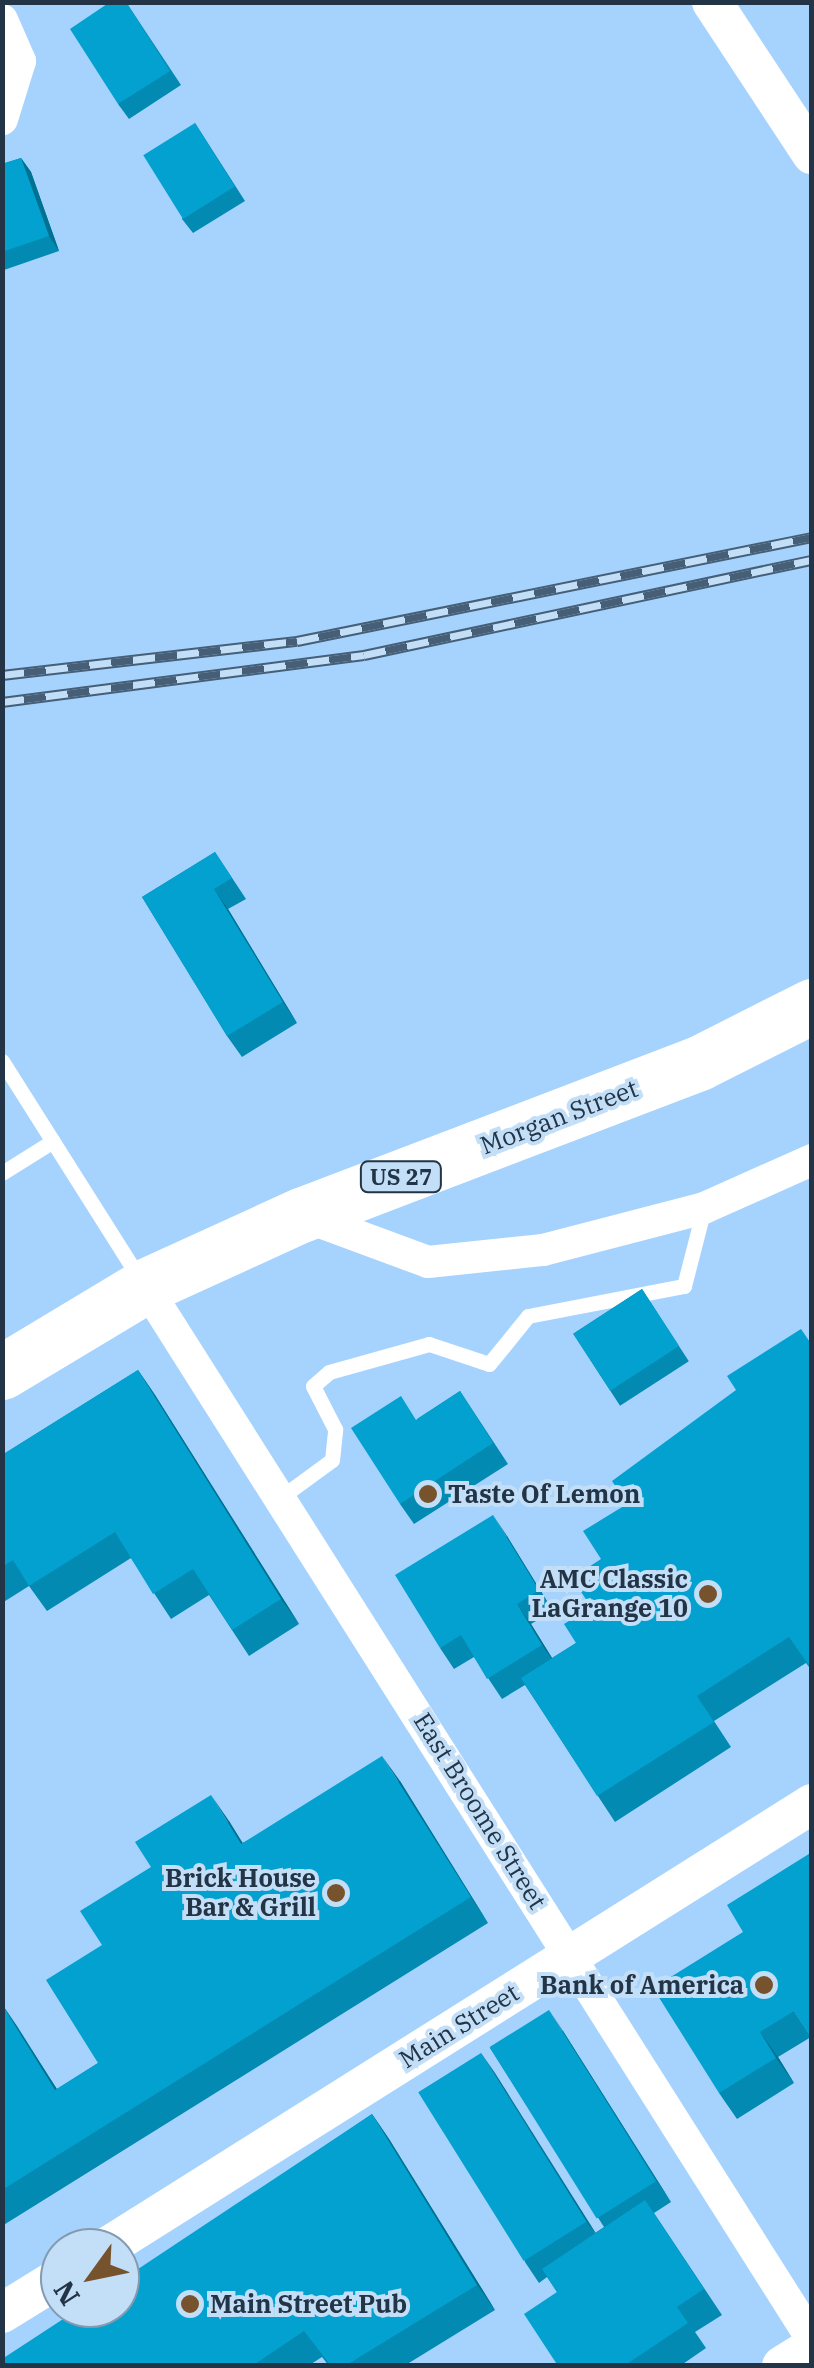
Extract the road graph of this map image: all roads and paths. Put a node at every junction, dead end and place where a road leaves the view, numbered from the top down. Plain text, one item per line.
1 (712, 2) edge
2 (2, 20) edge
3 (2, 118) edge
4 (812, 154) edge
5 (812, 1006) edge
6 (2, 1061) edge
7 (53, 1141) junction
8 (812, 1160) edge
9 (2, 1173) edge
10 (704, 1208) junction
11 (301, 1215) junction
12 (145, 1286) junction
13 (2, 1372) edge
14 (280, 1498) junction
15 (812, 1804) edge
16 (572, 1955) junction
17 (138, 2228) edge
18 (40, 2289) edge
19 (2, 2313) edge
20 (812, 2339) edge
21 (812, 2347) edge
22 (782, 2366) edge

1 - 4 street
2 - 3 street
5 - 11 highway, Morgan Street / US 27
6 - 7 lane
7 - 9 lane
7 - 12 lane
8 - 10 street
10 - 11 street
10 - 14 lane
11 - 12 highway, Morgan Street / US 27
12 - 13 highway, Morgan Street / US 27
12 - 14 street, East Broome Street
14 - 16 street, East Broome Street
15 - 16 street, Main Street
16 - 17 street, Main Street
16 - 20 street, East Broome Street
18 - 19 street
21 - 22 street

